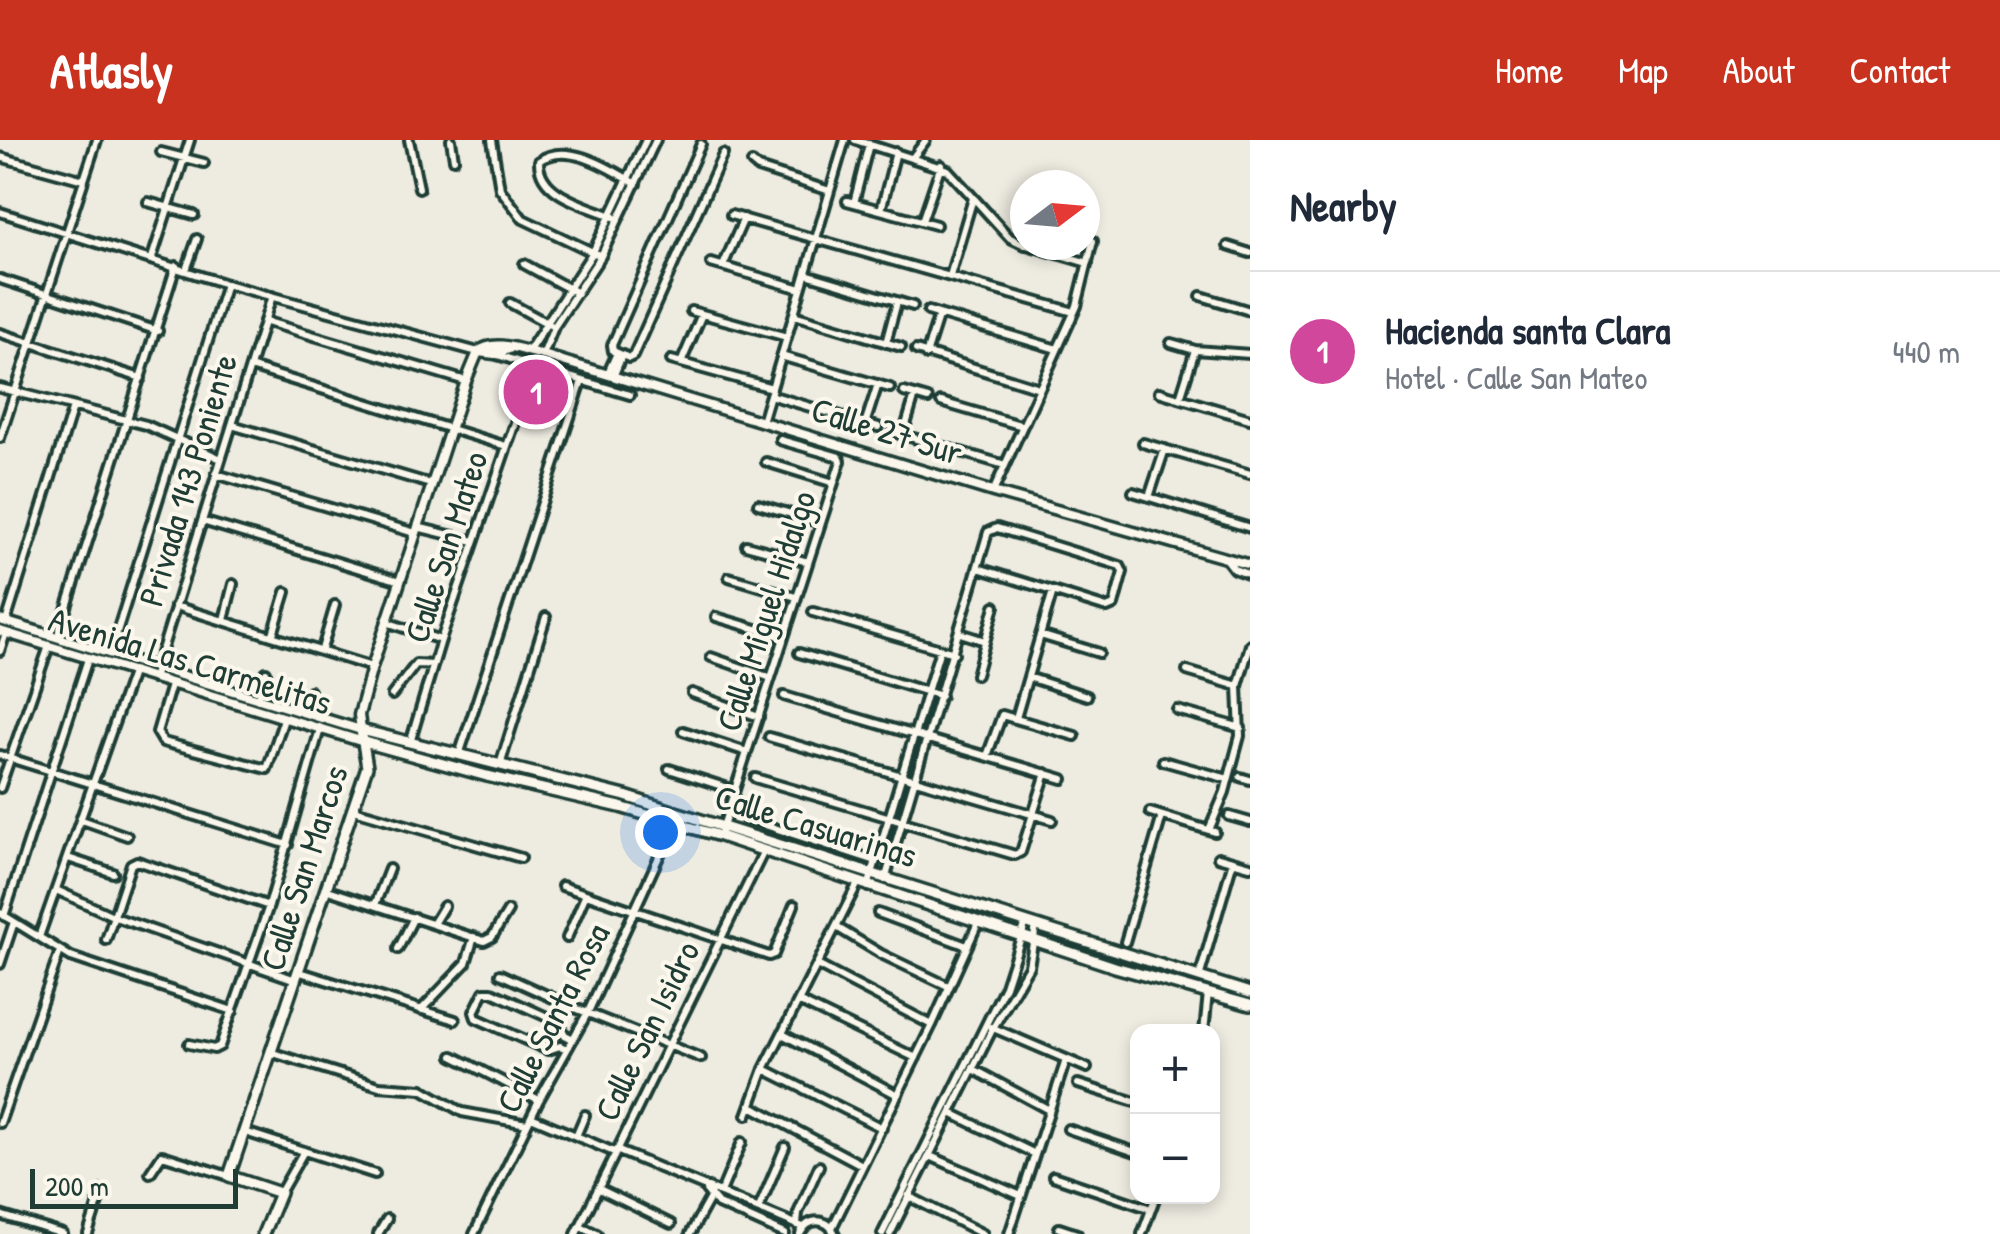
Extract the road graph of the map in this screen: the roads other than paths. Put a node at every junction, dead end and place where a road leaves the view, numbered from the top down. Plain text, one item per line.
1 (97, 140) edge
2 (190, 140) edge
3 (409, 140) edge
4 (451, 140) edge
5 (492, 140) edge
6 (646, 140) edge
7 (656, 140) edge
8 (846, 140) edge
9 (856, 140) edge
10 (926, 140) edge
11 (702, 144) dead end
12 (869, 144) junction
13 (161, 152) dead end
14 (896, 152) junction
15 (723, 154) dead end
16 (0, 156) edge
17 (913, 157) junction
18 (183, 158) junction
19 (454, 158) dead end
20 (204, 163) dead end
21 (752, 163) dead end
22 (940, 165) junction
23 (84, 180) junction
24 (628, 180) junction
25 (636, 184) junction
26 (418, 188) dead end
27 (830, 191) junction
28 (973, 198) junction
29 (148, 202) dead end
30 (168, 207) junction
31 (881, 210) junction
32 (0, 212) edge
33 (194, 215) dead end
34 (731, 215) dead end
35 (611, 216) junction
36 (744, 218) junction
37 (620, 219) junction
38 (922, 222) junction
39 (936, 225) dead end
40 (67, 233) junction
41 (1010, 238) edge
42 (196, 239) dead end
43 (816, 239) junction
44 (1250, 242) edge
45 (1228, 246) dead end
46 (1241, 250) junction
47 (592, 252) junction
48 (1250, 253) edge
49 (601, 256) junction
50 (152, 258) junction
51 (1078, 260) edge
52 (1089, 260) edge
53 (711, 262) dead end
54 (1088, 263) junction
55 (524, 264) dead end
56 (176, 266) junction
57 (723, 266) junction
58 (186, 270) junction
59 (806, 274) junction
60 (950, 276) junction
61 (0, 280) edge
62 (226, 284) junction
63 (568, 289) junction
64 (801, 289) junction
65 (577, 293) junction
66 (49, 294) junction
67 (272, 296) junction
68 (1201, 296) dead end
69 (897, 302) junction
70 (510, 303) dead end
71 (913, 306) dead end
72 (928, 310) dead end
73 (692, 311) dead end
74 (1074, 312) junction
75 (1250, 312) edge
76 (702, 314) junction
77 (939, 314) junction
78 (794, 315) junction
79 (264, 321) junction
80 (545, 322) junction
81 (554, 327) junction
82 (158, 331) junction
83 (0, 333) edge
84 (787, 338) junction
85 (31, 342) junction
86 (886, 343) junction
87 (1171, 343) dead end
88 (901, 347) dead end
89 (508, 349) junction
90 (1057, 349) junction
91 (916, 350) dead end
92 (1195, 350) junction
93 (478, 352) junction
94 (528, 352) junction
95 (495, 354) junction
96 (620, 354) junction
97 (926, 354) junction
98 (1250, 354) edge
99 (543, 355) junction
100 (782, 356) junction
101 (671, 360) dead end
102 (681, 363) junction
103 (250, 367) junction
104 (534, 368) junction
105 (610, 376) junction
106 (141, 378) junction
107 (466, 381) junction
108 (582, 381) junction
109 (878, 384) junction
110 (0, 388) edge
111 (890, 388) dead end
112 (1040, 388) junction
113 (14, 392) junction
114 (771, 392) junction
115 (904, 392) dead end
116 (1159, 392) dead end
117 (630, 395) dead end
118 (915, 395) junction
119 (1180, 398) junction
120 (928, 399) dead end
121 (941, 402) dead end
122 (73, 407) junction
123 (1250, 419) edge
124 (127, 420) junction
125 (762, 422) junction
126 (232, 424) junction
127 (864, 424) junction
128 (1022, 426) junction
129 (878, 427) dead end
130 (449, 430) junction
131 (893, 432) dead end
132 (904, 435) junction
133 (0, 438) edge
134 (780, 440) dead end
135 (179, 441) junction
136 (1143, 443) dead end
137 (506, 446) junction
138 (1166, 449) junction
139 (221, 459) junction
140 (766, 462) dead end
141 (1005, 466) junction
142 (216, 474) junction
143 (1250, 474) edge
144 (834, 483) junction
145 (431, 484) junction
146 (992, 492) junction
147 (1133, 492) dead end
148 (1150, 497) junction
149 (758, 504) dead end
150 (202, 521) junction
151 (821, 523) junction
152 (1250, 528) edge
153 (416, 530) junction
154 (474, 541) junction
155 (746, 545) dead end
156 (1226, 558) junction
157 (808, 562) junction
158 (1250, 565) edge
159 (978, 568) junction
160 (1250, 575) edge
161 (729, 578) dead end
162 (400, 582) junction
163 (233, 584) dead end
164 (1053, 591) junction
165 (286, 592) dead end
166 (796, 597) junction
167 (336, 604) dead end
168 (175, 606) junction
169 (995, 606) dead end
170 (813, 612) dead end
171 (546, 617) dead end
172 (716, 617) dead end
173 (224, 620) junction
174 (3, 621) edge
175 (386, 622) junction
176 (3, 632) edge
177 (273, 634) junction
178 (960, 634) junction
179 (1040, 635) junction
180 (783, 637) junction
181 (57, 638) junction
182 (441, 640) junction
183 (985, 640) junction
184 (1250, 645) edge
185 (49, 646) junction
186 (322, 649) junction
187 (940, 649) junction
188 (0, 651) edge
189 (798, 653) dead end
190 (954, 653) junction
191 (1099, 653) dead end
192 (110, 655) junction
193 (711, 657) dead end
194 (88, 659) junction
195 (434, 665) junction
196 (372, 667) junction
197 (134, 668) junction
198 (1187, 671) dead end
199 (266, 672) dead end
200 (154, 674) junction
201 (976, 675) dead end
202 (1028, 677) junction
203 (772, 678) junction
204 (171, 685) junction
205 (1238, 686) junction
206 (310, 692) dead end
207 (927, 692) junction
208 (692, 693) dead end
209 (392, 695) dead end
210 (784, 696) dead end
211 (941, 696) junction
212 (1086, 696) dead end
213 (258, 700) junction
214 (1177, 710) dead end
215 (305, 714) junction
216 (759, 717) junction
217 (1016, 718) junction
218 (284, 719) junction
219 (1241, 728) junction
220 (320, 729) junction
221 (361, 730) junction
222 (683, 732) dead end
223 (914, 734) junction
224 (1075, 736) dead end
225 (770, 737) dead end
226 (928, 738) junction
227 (364, 742) junction
228 (410, 743) junction
229 (747, 752) junction
230 (0, 754) edge
231 (458, 756) junction
232 (986, 756) junction
233 (10, 758) junction
234 (1163, 761) dead end
235 (500, 765) junction
236 (669, 769) dead end
237 (52, 771) junction
238 (1046, 774) junction
239 (902, 776) junction
240 (1240, 777) dead end
241 (755, 778) dead end
242 (1063, 778) dead end
243 (916, 780) junction
244 (1228, 780) junction
245 (1250, 780) edge
246 (95, 786) junction
247 (0, 788) edge
248 (734, 790) junction
249 (354, 810) junction
250 (1150, 812) dead end
251 (1033, 814) junction
252 (1162, 816) junction
253 (1229, 816) dead end
254 (889, 817) junction
255 (744, 818) dead end
256 (82, 820) junction
257 (1052, 820) dead end
258 (903, 821) junction
259 (1250, 822) edge
260 (674, 824) junction
261 (721, 831) junction
262 (127, 836) dead end
263 (288, 845) junction
264 (764, 851) junction
265 (1218, 857) dead end
266 (68, 858) junction
267 (521, 858) dead end
268 (1233, 861) junction
269 (875, 866) junction
270 (1250, 866) edge
271 (388, 869) dead end
272 (113, 872) dead end
273 (886, 876) junction
274 (863, 885) junction
275 (562, 886) dead end
276 (56, 890) junction
277 (328, 890) junction
278 (881, 891) junction
279 (586, 894) junction
280 (375, 904) junction
281 (794, 905) dead end
282 (269, 906) junction
283 (444, 906) dead end
284 (508, 911) dead end
285 (635, 911) junction
286 (878, 913) dead end
287 (2, 914) edge
288 (115, 916) junction
289 (414, 917) junction
290 (14, 922) junction
291 (432, 924) junction
292 (978, 924) junction
293 (1031, 924) junction
294 (838, 928) junction
295 (40, 937) junction
296 (1021, 937) junction
297 (474, 938) junction
298 (567, 938) dead end
299 (106, 940) dead end
300 (720, 940) junction
301 (1033, 941) junction
302 (1125, 942) dead end
303 (967, 946) junction
304 (398, 949) dead end
305 (60, 951) junction
306 (1015, 953) junction
307 (1031, 956) junction
308 (1011, 963) junction
309 (0, 964) edge
310 (250, 964) junction
311 (817, 965) junction
312 (1025, 972) junction
313 (500, 974) dead end
314 (299, 976) junction
315 (1200, 978) junction
316 (948, 986) junction
317 (1250, 992) edge
318 (1208, 993) junction
319 (800, 1002) junction
320 (1250, 1005) edge
321 (421, 1010) junction
322 (233, 1011) junction
323 (588, 1012) junction
324 (455, 1020) dead end
325 (1205, 1024) edge
326 (932, 1026) junction
327 (990, 1026) junction
328 (783, 1035) junction
329 (573, 1039) junction
330 (189, 1044) dead end
331 (668, 1044) junction
332 (567, 1050) junction
333 (273, 1053) junction
334 (452, 1056) dead end
335 (701, 1058) dead end
336 (916, 1058) junction
337 (1066, 1060) junction
338 (1087, 1068) dead end
339 (973, 1069) junction
340 (764, 1070) junction
341 (1078, 1084) dead end
342 (898, 1095) junction
343 (539, 1100) junction
344 (1130, 1100) edge
345 (751, 1106) junction
346 (1049, 1110) junction
347 (948, 1111) junction
348 (585, 1114) dead end
349 (747, 1115) dead end
350 (529, 1121) junction
351 (0, 1123) edge
352 (882, 1128) junction
353 (1068, 1130) dead end
354 (244, 1132) junction
355 (576, 1136) junction
356 (742, 1142) dead end
357 (785, 1146) dead end
358 (1130, 1149) edge
359 (304, 1151) junction
360 (615, 1151) junction
361 (1035, 1154) junction
362 (930, 1156) junction
363 (862, 1165) junction
364 (819, 1166) dead end
365 (150, 1173) dead end
366 (375, 1174) dead end
367 (229, 1176) junction
368 (1053, 1176) dead end
369 (599, 1189) junction
370 (102, 1190) dead end
371 (713, 1192) junction
372 (280, 1193) junction
373 (905, 1194) junction
374 (1021, 1196) junction
375 (1153, 1204) edge
376 (759, 1208) junction
377 (1151, 1209) junction
378 (0, 1214) edge
379 (388, 1219) dead end
380 (671, 1224) dead end
381 (800, 1228) edge
382 (1059, 1228) dead end
383 (35, 1230) edge
384 (578, 1230) edge
385 (834, 1231) edge
386 (64, 1234) edge
387 (88, 1234) edge
388 (263, 1234) edge
389 (378, 1234) edge
390 (474, 1234) edge
391 (597, 1234) edge
392 (690, 1234) edge
393 (785, 1234) edge
394 (882, 1234) edge
395 (890, 1234) edge
396 (983, 1234) edge
397 (1009, 1234) edge
398 (1076, 1234) edge
399 (1142, 1234) edge

1 - 23 street
2 - 18 street
3 - 26 street
4 - 19 street
5 - 47 street
6 - 24 street
7 - 25 street
8 - 27 street
9 - 12 street
10 - 17 street
11 - 96 street
12 - 14 street
12 - 31 street
13 - 18 street
14 - 17 street
14 - 31 street
15 - 96 street
16 - 23 street
17 - 22 street
18 - 20 street
18 - 30 street
21 - 27 street
22 - 28 street
22 - 38 street
23 - 40 street
24 - 25 street
24 - 35 street
24 - 35 street
25 - 37 street
27 - 43 street
28 - 41 street
28 - 60 street
29 - 30 street
30 - 33 street
30 - 50 street
31 - 38 street
32 - 40 street, Calle 27 Sur
34 - 36 street
35 - 37 street
35 - 47 street
36 - 43 street
36 - 57 street
37 - 49 street
38 - 39 street
40 - 50 street, Calle 27 Sur
40 - 66 street
42 - 58 street
43 - 59 street
43 - 60 street
44 - 46 street
45 - 46 street
46 - 48 street
47 - 49 street
47 - 63 street
49 - 65 street
50 - 56 street, Calle 27 Sur
51 - 54 street
52 - 54 street
53 - 57 street
54 - 74 street
55 - 63 street
56 - 58 street, Calle 27 Sur
56 - 82 street
57 - 64 street
58 - 62 street, Calle 27 Sur
59 - 64 street
59 - 69 street
60 - 74 street
61 - 66 street
62 - 67 street, Calle 27 Sur
62 - 135 street
63 - 65 street
63 - 80 street
64 - 78 street
65 - 81 street
66 - 82 street
66 - 85 street
67 - 79 street, Privada 143 Poniente
67 - 93 street, Calle 27 Sur
68 - 75 street
69 - 71 street
69 - 86 street
70 - 80 street
72 - 77 street
73 - 76 street
74 - 90 street
76 - 84 street
76 - 102 street
77 - 90 street
77 - 97 street
78 - 84 street
78 - 86 street
79 - 103 street, Privada 143 Poniente
79 - 107 street
80 - 81 street
80 - 94 street
81 - 99 street
82 - 106 street
83 - 85 street
84 - 100 street
85 - 106 street
85 - 113 street
86 - 88 street
87 - 92 street
89 - 93 street, Calle 27 Sur
89 - 94 street, Calle 27 Sur
89 - 95 street, Calle 27 Sur
90 - 112 street
91 - 97 street
92 - 98 street
92 - 119 street
93 - 95 street, Calle 27 Sur
93 - 107 street, Calle San Marcos
94 - 99 street, Calle 27 Sur
95 - 104 street
96 - 105 street
97 - 112 street
99 - 105 street, Calle 27 Sur
100 - 109 street
100 - 114 street
101 - 102 street
102 - 114 street
103 - 126 street, Privada 143 Poniente
103 - 130 street
104 - 108 street
104 - 137 street, Calle San Mateo
105 - 125 street, Calle 27 Sur
106 - 124 street
107 - 130 street, Calle San Marcos
108 - 117 street
108 - 231 street
109 - 111 street
109 - 127 street
110 - 113 street
112 - 128 street
113 - 122 street
113 - 133 street
114 - 125 street
114 - 127 street
115 - 118 street
116 - 119 street
118 - 120 street
118 - 132 street
119 - 123 street
121 - 128 street
122 - 124 street
122 - 174 street
124 - 135 street
124 - 181 street
125 - 146 street, Calle 27 Sur
126 - 139 street, Privada 143 Poniente
126 - 145 street
127 - 129 street
128 - 141 street
130 - 137 street
130 - 145 street, Calle San Marcos
131 - 132 street
132 - 141 street
134 - 144 street, Calle Miguel Hidalgo
135 - 139 street
135 - 192 street
136 - 138 street
137 - 154 street, Calle San Mateo
138 - 143 street
138 - 148 street
139 - 142 street, Privada 143 Poniente
140 - 144 street
141 - 146 street
142 - 150 street, Privada 143 Poniente
142 - 153 street
144 - 151 street, Calle Miguel Hidalgo
145 - 153 street, Calle San Marcos
146 - 156 street, Calle 27 Sur
147 - 148 street
148 - 152 street
149 - 151 street
150 - 162 street
150 - 168 street, Privada 143 Poniente
151 - 157 street, Calle Miguel Hidalgo
153 - 154 street
153 - 162 street, Calle San Marcos
154 - 182 street, Calle San Mateo
155 - 157 street
156 - 158 street, Calle 27 Sur
156 - 160 street
157 - 166 street, Calle Miguel Hidalgo
159 - 164 street
159 - 164 street
159 - 178 street
161 - 166 street
162 - 175 street, Calle San Marcos
163 - 173 street
164 - 179 street
165 - 177 street
166 - 180 street, Calle Miguel Hidalgo
167 - 186 street
168 - 173 street
168 - 200 street, Privada 143 Poniente
169 - 183 street
170 - 187 street
171 - 235 street
172 - 180 street
173 - 177 street
174 - 181 street, Avenida Las Carmelitas
175 - 182 street
175 - 196 street, Calle San Marcos
176 - 185 street, Avenida Las Carmelitas
176 - 188 street
177 - 186 street
178 - 183 street
178 - 190 street
179 - 191 street
179 - 202 street
180 - 203 street, Calle Miguel Hidalgo
181 - 192 street, Avenida Las Carmelitas
182 - 195 street, Calle San Mateo
183 - 201 street
184 - 205 street
185 - 194 street, Avenida Las Carmelitas
185 - 233 street
186 - 196 street
187 - 190 street
187 - 207 street
189 - 207 street
190 - 211 street
192 - 197 street, Avenida Las Carmelitas
193 - 203 street
194 - 197 street, Avenida Las Carmelitas
194 - 237 street
195 - 209 street
195 - 228 street, Calle San Mateo
196 - 221 street, Calle San Marcos
197 - 200 street, Avenida Las Carmelitas
197 - 246 street
198 - 205 street
199 - 213 street
200 - 204 street, Avenida Las Carmelitas
200 - 213 street, Avenida Las Carmelitas
202 - 212 street
202 - 217 street
203 - 216 street, Calle Miguel Hidalgo
204 - 218 street, Avenida Las Carmelitas
204 - 218 street
205 - 219 street
206 - 215 street
207 - 211 street
207 - 223 street
208 - 216 street
210 - 223 street
211 - 226 street
213 - 215 street, Avenida Las Carmelitas
214 - 219 street
215 - 221 street, Avenida Las Carmelitas
216 - 229 street, Calle Miguel Hidalgo
217 - 224 street
217 - 232 street
218 - 220 street, Avenida Las Carmelitas
219 - 244 street
220 - 227 street, Avenida Las Carmelitas
220 - 263 street
221 - 227 main road, Calle San Marcos
221 - 228 main road, Calle Casuarinas
222 - 229 street
223 - 226 street
223 - 239 street
225 - 239 street
226 - 232 street
226 - 243 street
227 - 249 main road, Calle San Marcos
227 - 260 main road, Calle Casuarinas
228 - 231 main road, Calle Casuarinas
229 - 248 street, Calle Miguel Hidalgo
230 - 233 street
231 - 235 main road, Calle Casuarinas
232 - 238 street
233 - 237 street
233 - 247 street
234 - 244 street
235 - 261 main road, Calle Casuarinas
236 - 248 street
237 - 246 street
237 - 287 street
238 - 242 street
238 - 251 street
239 - 243 street
239 - 254 street
240 - 245 street
241 - 254 street
243 - 251 street
243 - 258 street
244 - 252 street
246 - 256 street
246 - 263 street
248 - 261 street, Calle Miguel Hidalgo
249 - 267 street
249 - 277 main road, Calle San Marcos
250 - 252 street
251 - 257 street
251 - 258 street
252 - 302 street
253 - 259 street
254 - 258 street
254 - 269 street
255 - 269 street
256 - 262 street
256 - 266 street
258 - 273 street
260 - 261 main road, Calle Casuarinas
260 - 285 street, Calle Santa Rosa
261 - 264 main road, Calle Casuarinas
261 - 269 main road, Calle Casuarinas
263 - 282 street
264 - 274 main road, Calle Casuarinas
264 - 300 street, Calle San Isidro
265 - 268 street
266 - 272 street
266 - 276 street
268 - 270 street
268 - 315 street
269 - 273 main road, Calle Casuarinas
269 - 274 street
271 - 280 street
273 - 278 street
273 - 293 main road, Calle Casuarinas
274 - 278 main road, Calle Casuarinas
274 - 294 street
275 - 279 street
276 - 288 street
276 - 295 street
277 - 280 street
277 - 314 main road, Calle San Marcos
278 - 292 main road, Calle Casuarinas
279 - 285 street
279 - 298 street
280 - 289 street
281 - 300 street
282 - 288 street
282 - 310 street
283 - 291 street
284 - 297 street
285 - 300 street
285 - 323 street, Calle Santa Rosa
286 - 303 street
287 - 290 street
288 - 299 street
288 - 310 street
289 - 291 street
289 - 304 street
290 - 295 street
290 - 309 street
291 - 297 street
292 - 296 main road, Calle Casuarinas
292 - 303 street
293 - 296 street
293 - 301 street
293 - 315 main road, Calle Casuarinas
294 - 311 street
294 - 316 street
295 - 305 street
296 - 301 main road, Calle Casuarinas
296 - 306 street
297 - 321 street
300 - 331 street, Calle San Isidro
301 - 307 street
301 - 318 main road, Calle Casuarinas
303 - 316 street
305 - 322 street
305 - 351 street
306 - 307 street
306 - 308 street
307 - 312 street
308 - 312 street
308 - 327 street
310 - 314 street
310 - 322 street
311 - 319 street
311 - 326 street
312 - 327 street
313 - 323 street
314 - 321 street
314 - 333 main road, Calle San Marcos
315 - 317 main road, Calle Casuarinas
316 - 326 street
318 - 320 main road, Calle Casuarinas
318 - 325 street
319 - 328 street
319 - 336 street
321 - 324 street
322 - 330 street
323 - 329 street, Calle Santa Rosa
323 - 331 street
326 - 336 street
327 - 337 street
327 - 339 street
327 - 347 street
328 - 340 street
328 - 342 street
329 - 332 street, Calle Santa Rosa
329 - 332 street
331 - 335 street
331 - 360 street, Calle San Isidro
332 - 343 street, Calle Santa Rosa
333 - 350 street
333 - 354 main road, Calle San Marcos
334 - 343 street
336 - 342 street
337 - 338 street
337 - 346 street
339 - 346 street
339 - 347 street
340 - 345 street
340 - 352 street
341 - 344 street
342 - 352 street
343 - 350 street, Calle Santa Rosa
345 - 349 street
345 - 363 street
346 - 361 street
347 - 361 street
347 - 362 street
347 - 373 street
348 - 355 street
350 - 355 street
350 - 390 street, Calle Santa Rosa
352 - 363 street
353 - 358 street
354 - 359 street
354 - 367 main road, Calle San Marcos
355 - 360 street
356 - 371 street
357 - 376 street
359 - 366 street
359 - 372 street
360 - 369 street, Calle San Isidro
360 - 371 street
361 - 374 street
362 - 373 street
362 - 374 street
363 - 385 street
364 - 381 street
365 - 367 street
367 - 372 main road
368 - 377 street
369 - 380 street
369 - 384 street, Calle San Isidro
370 - 387 street
371 - 376 street
371 - 392 street
371 - 393 street
372 - 388 main road
373 - 394 street
373 - 395 street
373 - 396 street
374 - 397 street
375 - 377 street
376 - 381 street
377 - 399 street
378 - 383 street
379 - 389 street
381 - 385 street
382 - 398 street
383 - 386 street
384 - 391 street

